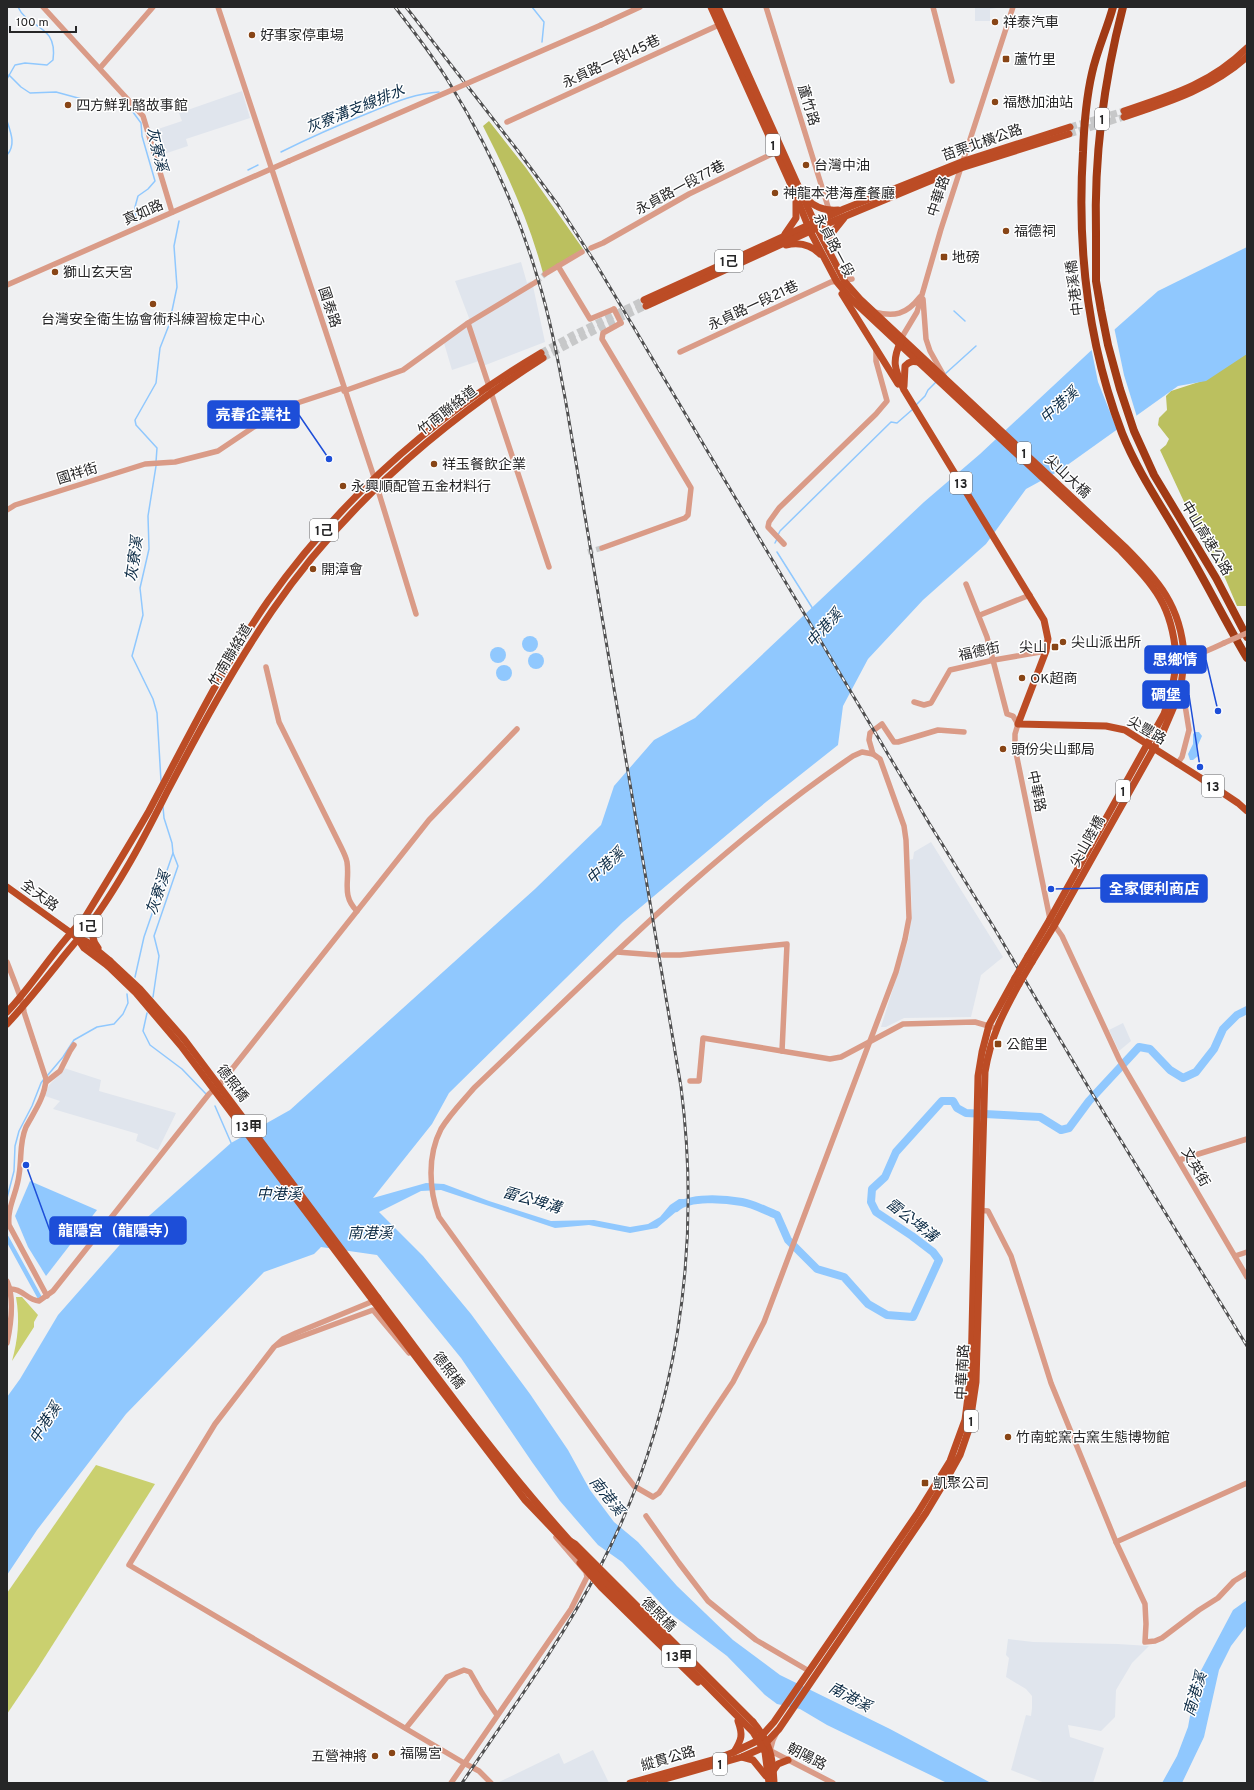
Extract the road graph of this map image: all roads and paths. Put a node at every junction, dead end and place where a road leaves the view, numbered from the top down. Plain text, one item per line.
1 (43, 7) edge
2 (153, 7) edge
3 (218, 7) edge
4 (640, 7) edge
5 (766, 7) edge
6 (933, 7) edge
7 (1013, 7) edge
8 (1124, 7) edge
9 (712, 8) edge
10 (1112, 9) edge
11 (722, 24) junction
12 (1247, 48) edge
13 (1247, 57) edge
14 (100, 68) junction
15 (952, 81) dead end
16 (507, 122) dead end
17 (1070, 130) tunnel mouth
18 (779, 151) junction
19 (963, 164) junction
20 (273, 168) junction
21 (799, 195) junction
22 (829, 210) junction
23 (172, 212) junction
24 (846, 212) junction
25 (816, 225) junction
26 (808, 228) junction
27 (783, 236) junction
28 (590, 248) dead end
29 (772, 249) junction
30 (582, 252) dead end
31 (827, 257) junction
32 (558, 266) junction
33 (545, 274) tunnel mouth
34 (852, 279) dead end
35 (840, 281) junction
36 (536, 282) tunnel mouth
37 (7, 285) edge
38 (922, 294) junction
39 (874, 312) junction
40 (468, 323) junction
41 (901, 340) junction
42 (876, 351) junction
43 (680, 352) dead end
44 (921, 360) junction
45 (948, 381) junction
46 (488, 386) junction
47 (344, 389) junction
48 (904, 390) junction
49 (491, 393) junction
50 (1154, 475) joint
51 (374, 477) junction
52 (376, 488) junction
53 (7, 510) edge
54 (784, 544) dead end
55 (1184, 546) joint
56 (602, 548) tunnel mouth
57 (1124, 550) junction
58 (548, 567) dead end
59 (966, 584) dead end
60 (1030, 595) junction
61 (416, 614) dead end
62 (980, 615) junction
63 (1247, 633) edge
64 (1247, 638) edge
65 (1046, 651) junction
66 (1180, 657) junction
67 (1247, 658) edge
68 (994, 660) junction
69 (266, 667) dead end
70 (1181, 686) junction
71 (914, 702) dead end
72 (1018, 724) junction
73 (517, 729) dead end
74 (964, 732) dead end
75 (873, 754) junction
76 (1177, 764) junction
77 (176, 768) junction
78 (1247, 811) edge
79 (7, 887) edge
80 (357, 911) junction
81 (1050, 919) junction
82 (94, 920) junction
83 (1054, 926) junction
84 (70, 933) junction
85 (78, 938) junction
86 (617, 952) junction
87 (656, 954) dead end
88 (663, 955) dead end
89 (1030, 959) junction
90 (7, 962) edge
91 (109, 964) junction
92 (20, 998) junction
93 (24, 1006) junction
94 (7, 1012) edge
95 (7, 1024) edge
96 (992, 1027) junction
97 (871, 1040) junction
98 (74, 1046) dead end
99 (782, 1051) junction
100 (46, 1079) junction
101 (690, 1081) dead end
102 (1247, 1139) edge
103 (1179, 1160) junction
104 (8, 1207) edge
105 (978, 1210) junction
106 (1247, 1252) edge
107 (1235, 1256) junction
108 (1247, 1277) edge
109 (7, 1281) edge
110 (11, 1289) junction
111 (46, 1297) junction
112 (376, 1300) junction
113 (284, 1341) junction
114 (7, 1343) edge
115 (1247, 1483) edge
116 (646, 1516) dead end
117 (568, 1542) junction
118 (1116, 1542) junction
119 (1247, 1574) edge
120 (810, 1676) junction
121 (497, 1715) junction
122 (738, 1721) junction
123 (753, 1722) junction
124 (774, 1722) junction
125 (406, 1728) junction
126 (779, 1729) junction
127 (764, 1735) junction
128 (757, 1741) junction
129 (764, 1746) junction
130 (770, 1751) junction
131 (734, 1752) junction
132 (742, 1757) junction
133 (788, 1760) junction
134 (464, 1763) junction
135 (773, 1771) junction
136 (657, 1778) junction
137 (823, 1780) edge
138 (770, 1782) edge
139 (451, 1783) edge
140 (491, 1783) edge
141 (630, 1783) edge
142 (651, 1783) edge
143 (833, 1783) edge

1 - 14 street
2 - 14 street
3 - 20 street, 國泰路
4 - 20 street, 真如路, bridge
5 - 22 street, 蘆竹路
6 - 15 street
7 - 19 street, 中華路
8 - 50 highway, 中港溪橋 / 1, bridge
9 - 11 main road, 永貞路一段 / 1
10 - 55 highway, 中港溪橋
11 - 16 street, 永貞路一段145巷
11 - 18 main road, 永貞路一段 / 1
12 - 13 main road
14 - 23 street
17 - 19 main road, 苗栗北橫公路
18 - 21 main road, 永貞路一段 / 1
18 - 28 street, 永貞路一段77巷
19 - 24 main road, 苗栗北橫公路
19 - 38 street, 中華路
20 - 23 street, 真如路
20 - 47 street, 國泰路
21 - 22 main road
21 - 25 main road, 永貞路一段 / 1
21 - 26 main road, 永貞路一段 / 1
21 - 27 main road
22 - 24 main road
23 - 37 street, 真如路
24 - 25 main road, 苗栗北橫公路
24 - 31 main road
25 - 26 main road, 1己
25 - 31 main road, 永貞路一段 / 1
26 - 27 main road, 1己
26 - 29 main road, 1己
26 - 31 main road, 永貞路一段 / 1
27 - 29 main road, 1己
29 - 31 main road
30 - 32 street
31 - 35 main road, 永貞路一段 / 1
32 - 33 street
32 - 56 street, bridge
34 - 35 street, 永貞路一段21巷
35 - 39 main road, 永貞路一段 / 1
35 - 41 main road, 永貞路一段 / 1
35 - 42 main road, 13
35 - 43 street, 永貞路一段21巷
36 - 40 street, 國祥街
38 - 39 street
38 - 41 street, 中華路
38 - 45 street
39 - 41 main road, 永貞路一段 / 1
40 - 46 street
40 - 47 street, 國祥街
41 - 44 main road, 永貞路一段 / 1
41 - 48 main road, 中華路 / 13
42 - 48 main road, 13
42 - 54 street
44 - 45 main road, 尖山大橋 / 1
44 - 48 main road
44 - 57 main road, 尖山大橋 / 1
45 - 57 main road, 尖山大橋 / 1
46 - 49 street
46 - 49 main road, 竹南聯絡道 / 1己
46 - 51 main road, 竹南聯絡道 / 1己
47 - 51 street, 國泰路
47 - 53 street, 國祥街
48 - 60 main road, 中華路 / 13
49 - 52 main road, 竹南聯絡道 / 1己
49 - 58 street
50 - 64 highway, 中山高速公路 / 1
51 - 52 street, 國泰路
51 - 77 main road, 竹南聯絡道 / 1己
52 - 61 street, 國泰路
52 - 77 main road, 竹南聯絡道 / 1己
55 - 67 highway, 中山高速公路
57 - 66 main road, 1
59 - 62 street
60 - 62 street
60 - 65 main road, 中華路 / 13
62 - 68 street
63 - 66 street, bridge
65 - 68 street, 福德街
65 - 72 main road, 中華路 / 13
66 - 70 main road, 尖山陸橋 / 1
66 - 81 main road, 尖山陸橋 / 1, bridge
68 - 71 street, 福德街
68 - 72 street
69 - 80 street
70 - 76 street
70 - 83 main road, 尖山陸橋 / 1, bridge
72 - 76 main road, 尖豐路 / 13
72 - 81 street, 中華路
73 - 80 street
74 - 75 street
75 - 86 street
75 - 97 street
76 - 78 main road, 尖豐路 / 13
77 - 82 main road, 竹南聯絡道 / 1己
77 - 84 main road, 竹南聯絡道 / 1己
79 - 84 main road, 全天路 / 13甲
80 - 111 street
81 - 83 street, 中華路
81 - 89 main road, 1
82 - 85 main road, 竹南聯絡道 / 1己
82 - 91 main road
83 - 89 main road, 1
83 - 103 street, 文英街
84 - 85 main road, 全天路 / 13甲
84 - 92 main road, 竹南聯絡道 / 1己
85 - 91 main road, 13甲
85 - 93 main road, 竹南聯絡道 / 1己
86 - 87 street
86 - 97 street
88 - 99 street
89 - 96 main road, 1, bridge
90 - 92 street
91 - 112 main road, 德照橋 / 13甲, bridge
92 - 93 street
92 - 94 main road, 竹南聯絡道 / 1己
93 - 95 main road, 竹南聯絡道 / 1己
93 - 100 street
96 - 97 street
96 - 105 main road, 中華南路 / 1
97 - 99 street
98 - 100 street
99 - 101 street
100 - 104 street
102 - 103 street
103 - 107 street, 文英街
104 - 111 street
105 - 118 street
105 - 120 main road, 中華南路 / 1
106 - 107 street
107 - 108 street, 文英街
109 - 110 street
110 - 111 street
110 - 114 street
112 - 113 street
112 - 117 main road, 德照橋 / 13甲
113 - 121 street
113 - 125 street
115 - 118 street
116 - 120 street
117 - 122 main road, bridge
117 - 123 main road, bridge
117 - 138 main road, 德照橋 / 13甲, bridge
118 - 119 street
120 - 124 main road, 1
120 - 126 main road, 1
121 - 125 street
121 - 134 street
122 - 128 main road
122 - 131 main road
123 - 124 main road
123 - 127 main road
124 - 127 main road, 縱貫公路 / 1
125 - 134 street
126 - 129 main road, 縱貫公路 / 1
126 - 130 street
127 - 128 main road, 縱貫公路 / 1
127 - 129 main road
128 - 129 main road
128 - 131 main road, 縱貫公路 / 1
129 - 130 main road
129 - 132 main road, 縱貫公路 / 1
129 - 138 main road
130 - 133 street, 朝陽路
130 - 135 main road
131 - 136 main road, 縱貫公路 / 1
132 - 136 main road, 縱貫公路 / 1
132 - 138 main road
133 - 135 main road
133 - 137 street, 朝陽路
134 - 139 street
134 - 140 street
135 - 138 main road
136 - 141 main road, 縱貫公路 / 1
136 - 142 main road, 縱貫公路 / 1
137 - 143 street, 朝陽路

